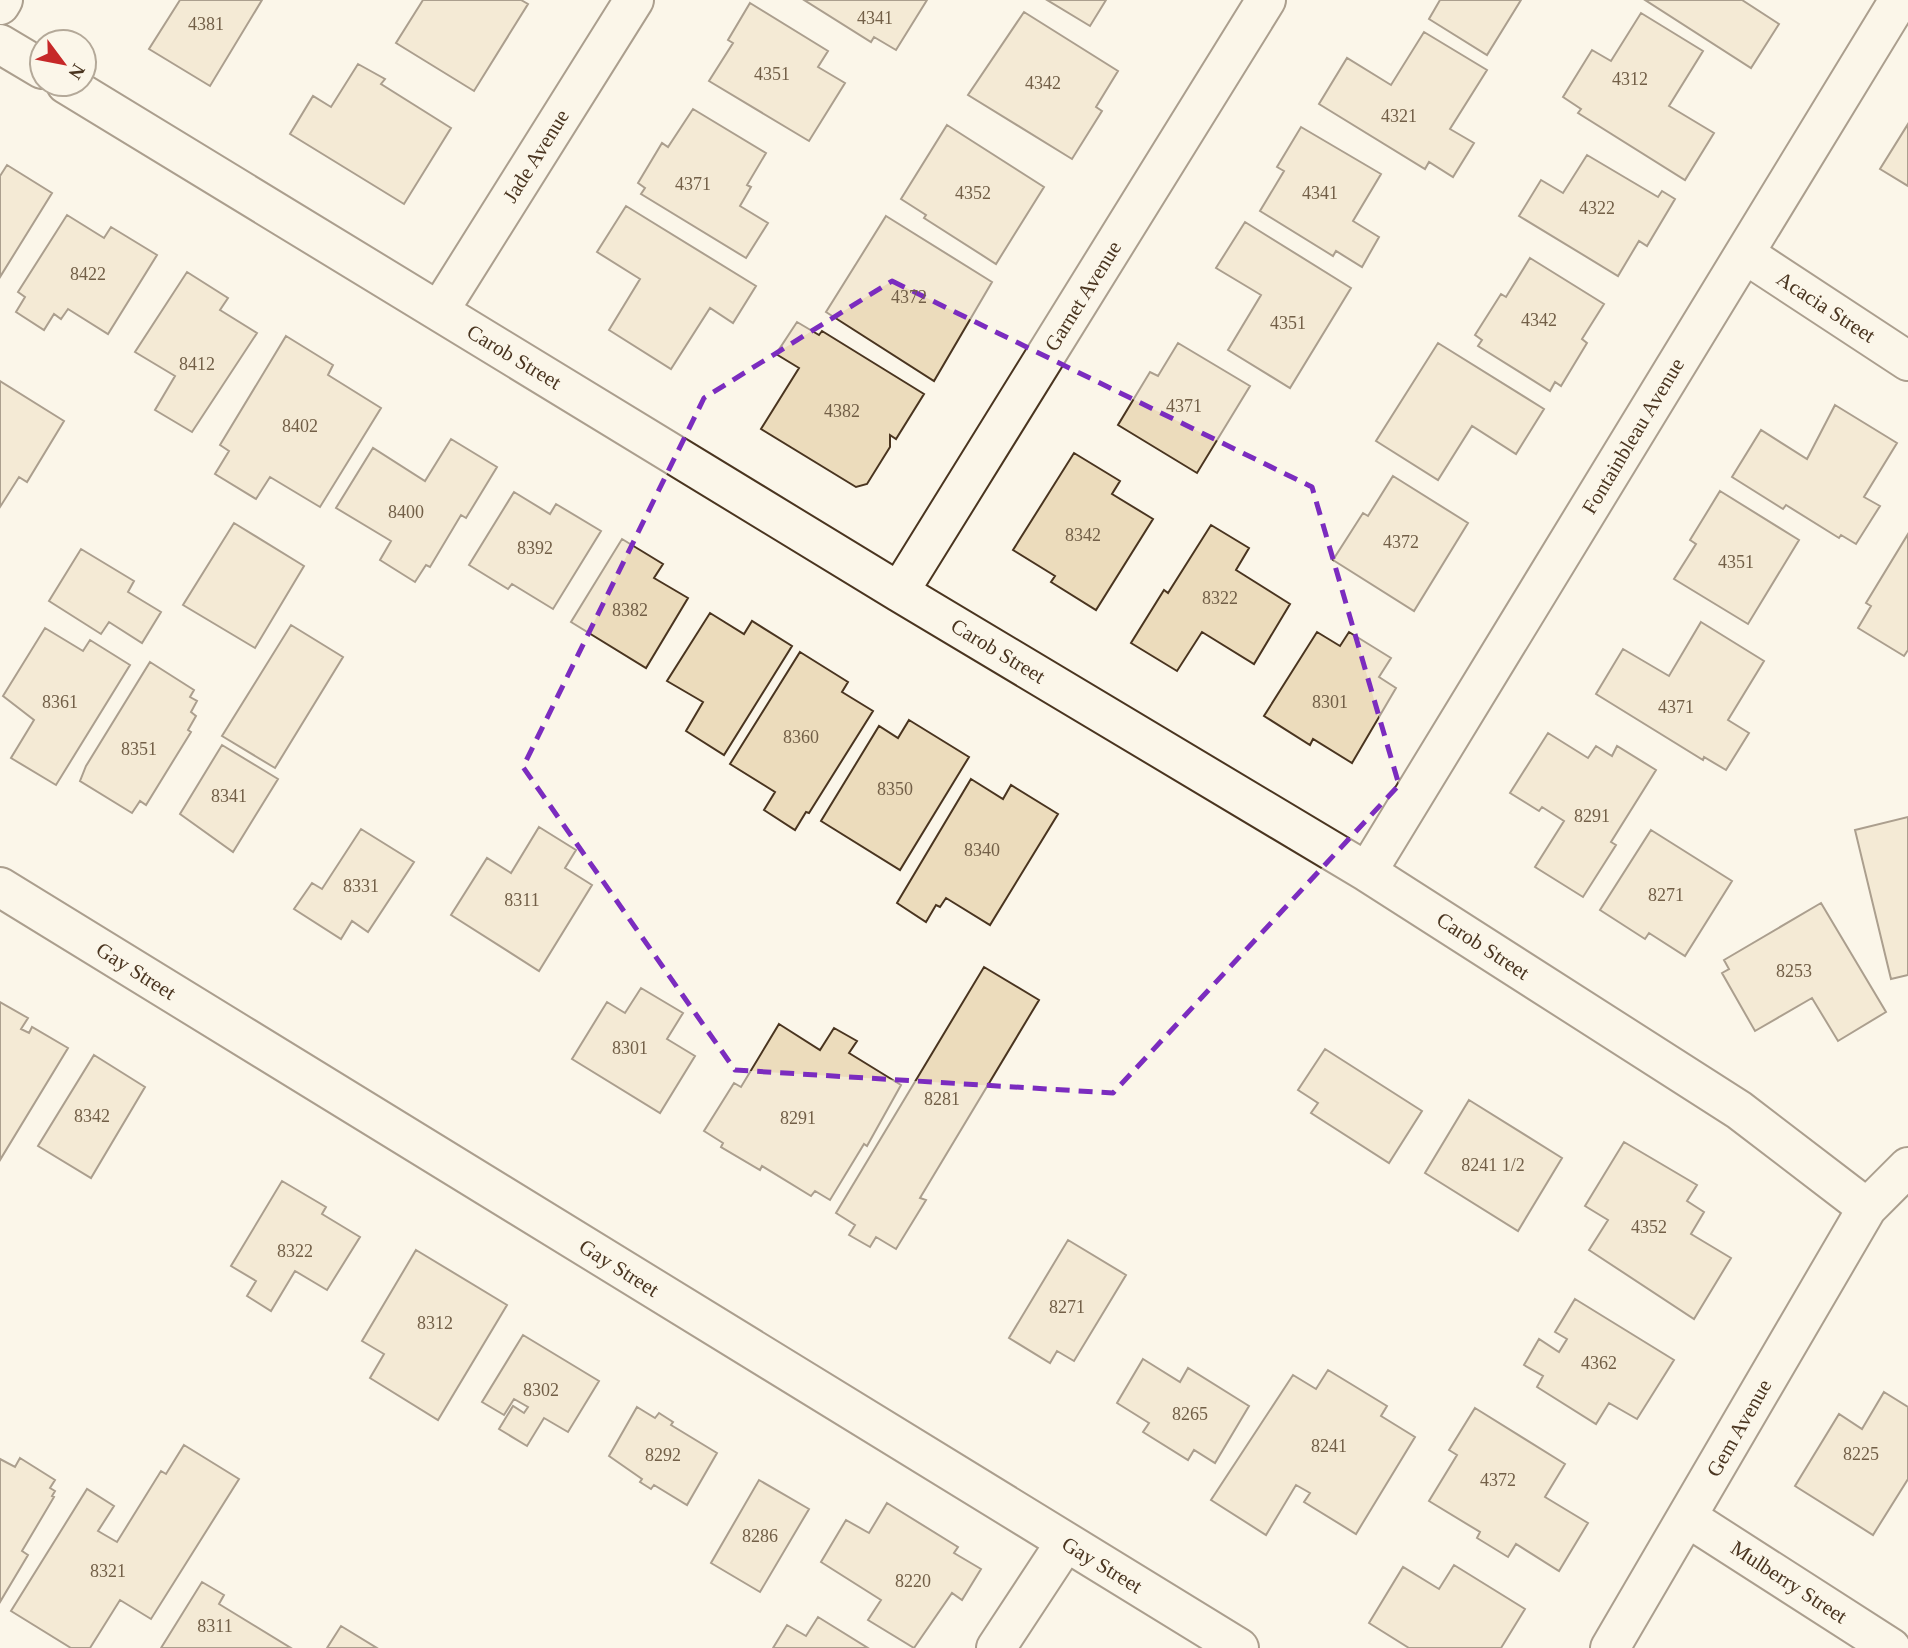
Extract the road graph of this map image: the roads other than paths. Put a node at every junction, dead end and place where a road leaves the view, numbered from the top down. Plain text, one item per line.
1 (3, 0) edge
2 (634, 0) edge
3 (1266, 0) edge
4 (1899, 0) edge
5 (0, 5) edge
6 (0, 44) edge
7 (28, 61) edge
8 (89, 98) edge
9 (1745, 254) junction
10 (439, 311) junction
11 (1908, 361) edge
12 (899, 592) junction
13 (1367, 872) junction
14 (0, 887) edge
15 (1908, 1167) edge
16 (1867, 1208) junction
17 (1687, 1517) junction
18 (1065, 1543) junction
19 (996, 1648) edge
20 (1239, 1648) edge
21 (1610, 1648) edge
22 (1891, 1648) edge

1 - 5 street
2 - 10 street, Jade Avenue
3 - 12 street, Garnet Avenue
4 - 9 street, Fontainbleau Avenue
6 - 7 street
8 - 10 street, Carob Street
9 - 11 street, Acacia Street
9 - 13 street, Fontainbleau Avenue
10 - 12 street, Carob Street
12 - 13 street, Carob Street
13 - 16 street, Carob Street
14 - 18 street, Gay Street
15 - 16 street
16 - 17 street, Gem Avenue
17 - 21 street, Gem Avenue
17 - 22 street, Mulberry Street
18 - 19 street
18 - 20 street, Gay Street

